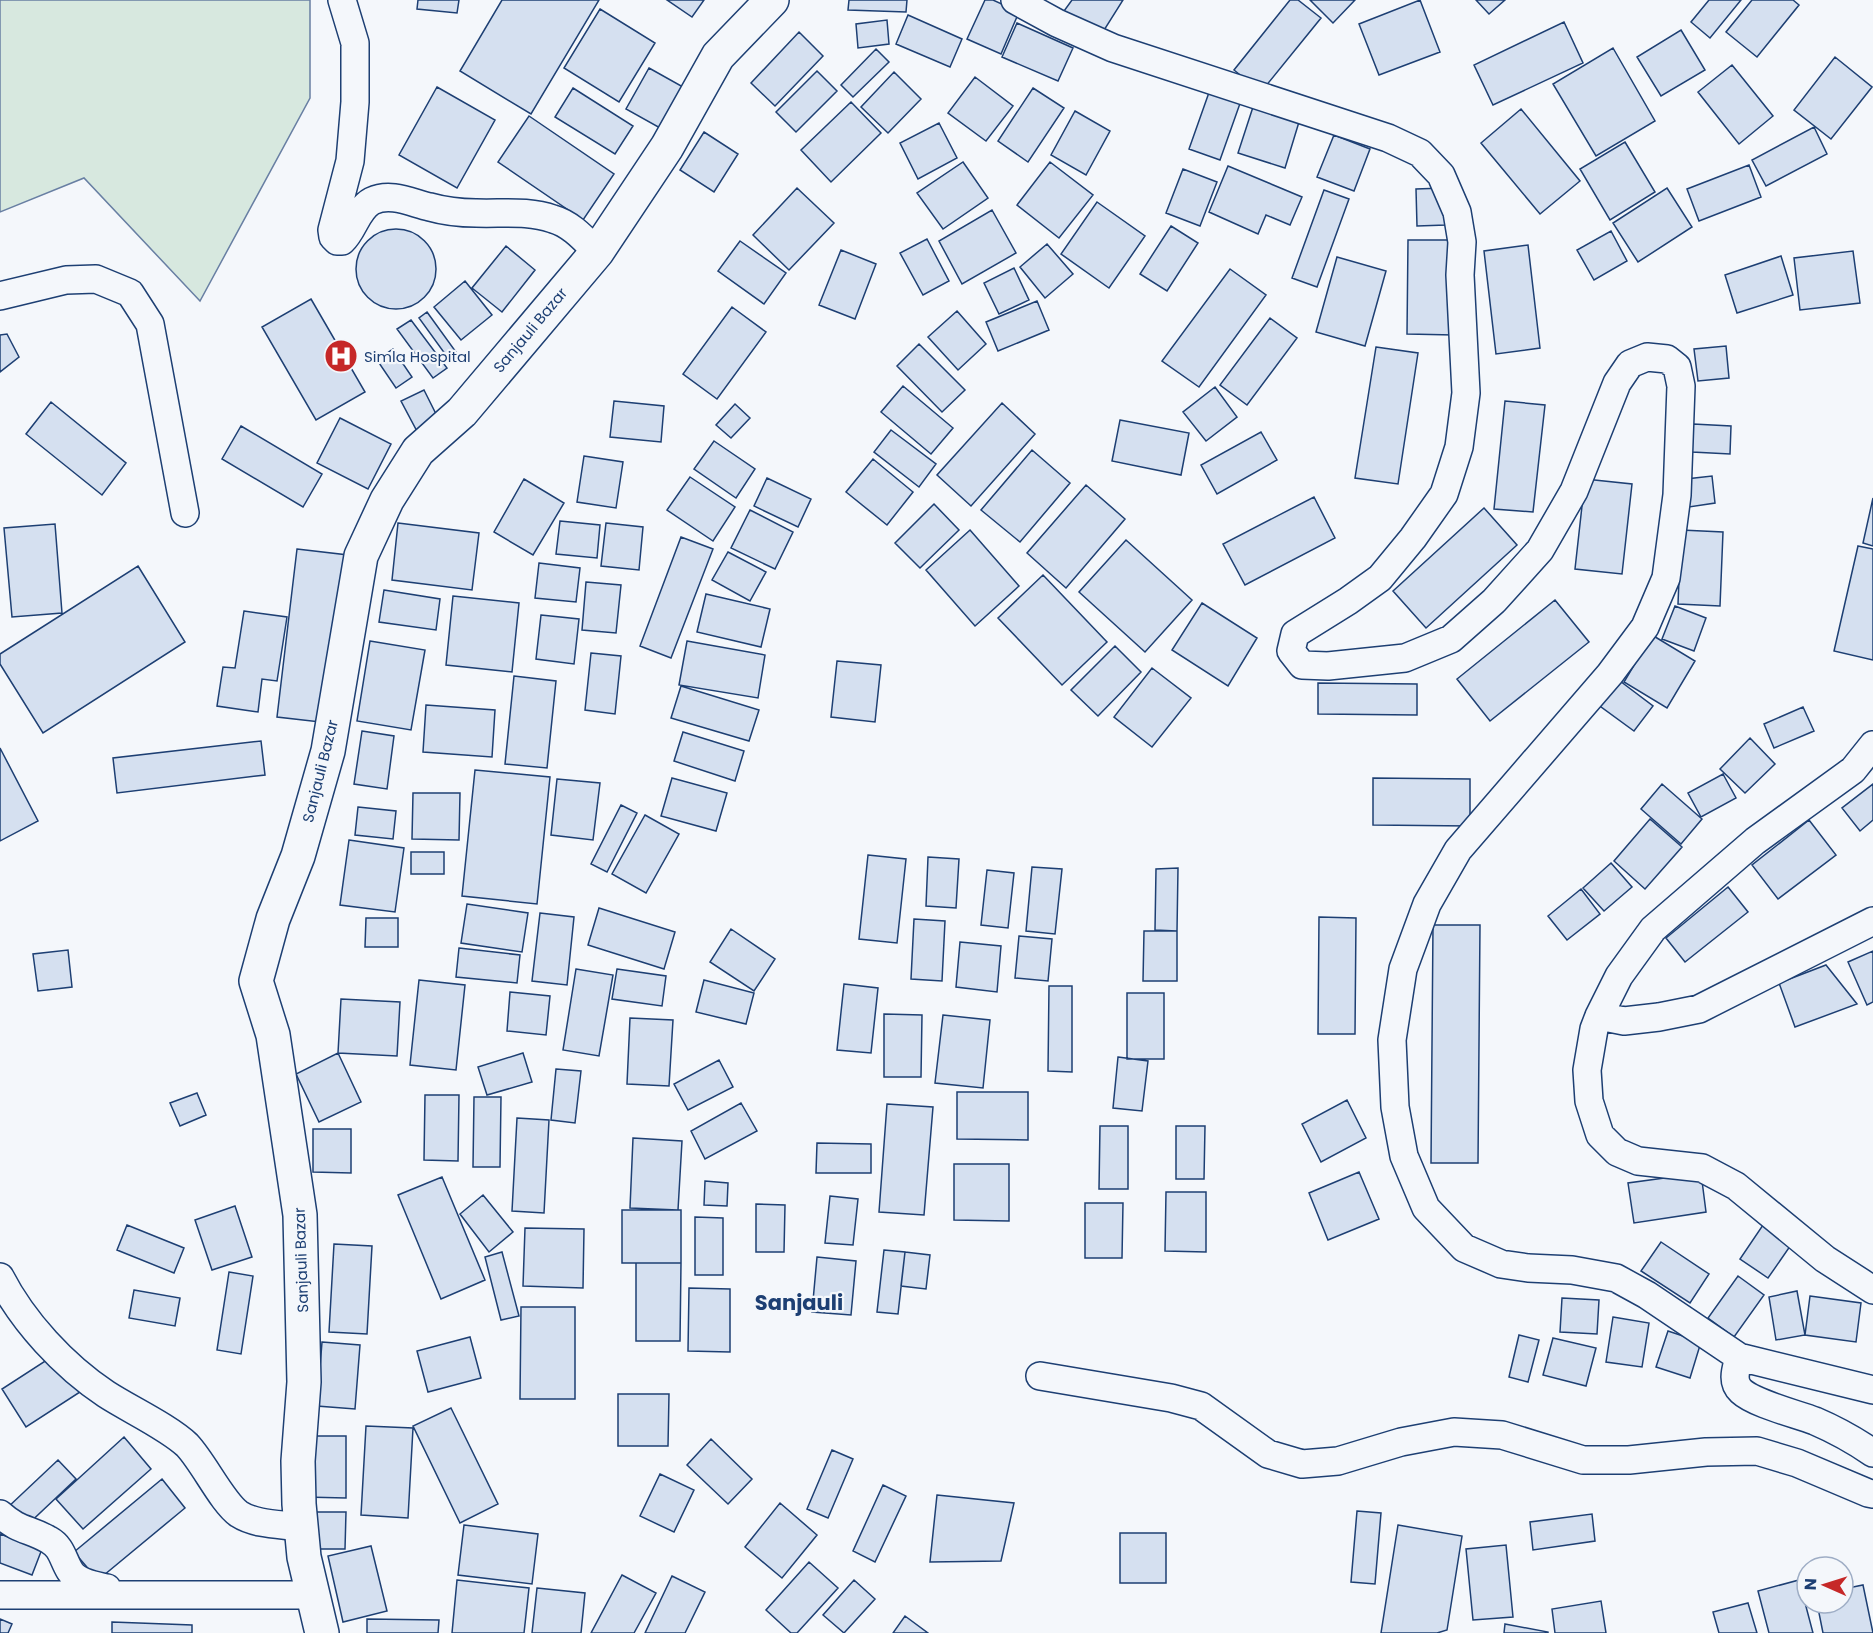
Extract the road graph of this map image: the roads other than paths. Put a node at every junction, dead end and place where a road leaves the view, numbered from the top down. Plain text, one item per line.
1 (342, 0) edge
2 (772, 0) edge
3 (1015, 0) edge
4 (597, 252) junction
5 (0, 296) edge
6 (184, 513) dead end
7 (1873, 745) edge
8 (1873, 921) edge
9 (1599, 1016) junction
10 (0, 1277) edge
11 (1873, 1290) edge
12 (1739, 1357) junction
13 (1040, 1376) dead end
14 (1873, 1390) edge
15 (1873, 1452) edge
16 (1873, 1494) edge
17 (0, 1514) edge
18 (301, 1527) junction
19 (0, 1595) edge
20 (138, 1595) junction
21 (312, 1595) junction
22 (322, 1633) edge

1 - 4 street
2 - 4 main road, Sanjauli Bazar
3 - 12 street
4 - 18 main road, Sanjauli Bazar
5 - 6 street
7 - 9 street
8 - 9 street
9 - 11 street
10 - 18 street
12 - 14 street
12 - 15 street
13 - 16 street
17 - 20 street
18 - 21 main road, Sanjauli Bazar
19 - 20 street
20 - 21 street
21 - 22 main road, Sanjauli Bazar

